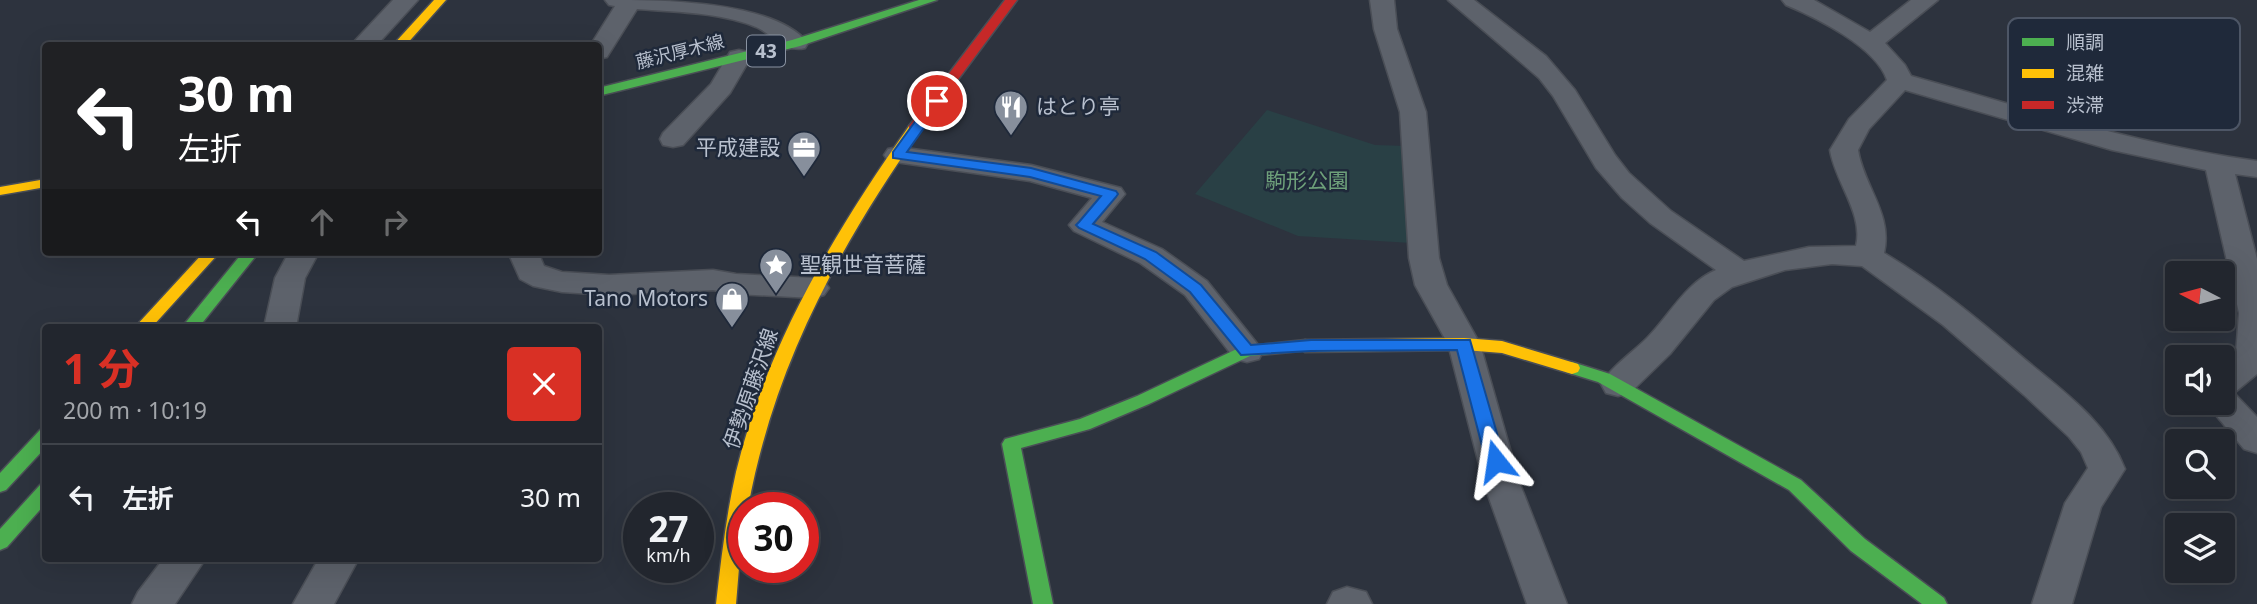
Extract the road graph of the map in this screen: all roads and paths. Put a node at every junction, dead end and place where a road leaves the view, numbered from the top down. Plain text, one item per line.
1 (406, 0) edge
2 (440, 0) edge
3 (931, 0) edge
4 (1011, 0) edge
5 (1382, 0) edge
6 (1460, 0) edge
7 (1794, 0) edge
8 (1926, 0) edge
9 (626, 1) edge
10 (366, 42) edge
11 (401, 42) edge
12 (796, 43) junction
13 (1869, 44) junction
14 (602, 45) edge
15 (739, 57) junction
16 (1900, 81) junction
17 (602, 91) edge
18 (2008, 112) edge
19 (2067, 130) edge
20 (673, 139) dead end
21 (898, 155) junction
22 (2219, 165) junction
23 (2257, 169) edge
24 (42, 184) edge
25 (0, 191) edge
26 (208, 256) edge
27 (248, 256) edge
28 (302, 256) edge
29 (525, 256) edge
30 (1868, 257) junction
31 (1738, 271) junction
32 (813, 288) junction
33 (146, 324) edge
34 (192, 324) edge
35 (281, 324) edge
36 (1464, 344) junction
37 (1247, 351) junction
38 (2235, 374) edge
39 (1618, 384) junction
40 (2234, 415) edge
41 (42, 439) edge
42 (2257, 440) edge
43 (0, 485) edge
44 (42, 495) edge
45 (0, 542) edge
46 (184, 562) edge
47 (338, 562) edge
48 (152, 604) edge
49 (313, 604) edge
50 (726, 604) edge
51 (1043, 604) edge
52 (1547, 604) edge
53 (1937, 604) edge
54 (2052, 604) edge

1 - 10 street
2 - 11 main road
3 - 12 main road, 藤沢厚木線 / 43
4 - 21 main road, 伊勢原藤沢線
5 - 36 street
6 - 31 street
7 - 13 street
8 - 13 street
9 - 12 street
9 - 14 street
12 - 15 main road, 藤沢厚木線 / 43
13 - 16 street
15 - 17 main road, 藤沢厚木線 / 43
15 - 20 street
16 - 18 street
16 - 30 street
19 - 22 street
21 - 32 main road, 伊勢原藤沢線
21 - 37 street
22 - 23 street
22 - 38 street
24 - 25 main road
26 - 33 main road
27 - 34 main road
28 - 35 street
29 - 32 street
30 - 31 street
30 - 54 street
31 - 39 street
32 - 50 main road, 伊勢原藤沢線
36 - 37 main road
36 - 39 main road
36 - 52 street
37 - 51 main road
39 - 53 main road
40 - 42 street
41 - 43 main road
44 - 45 main road
46 - 48 street
47 - 49 street

